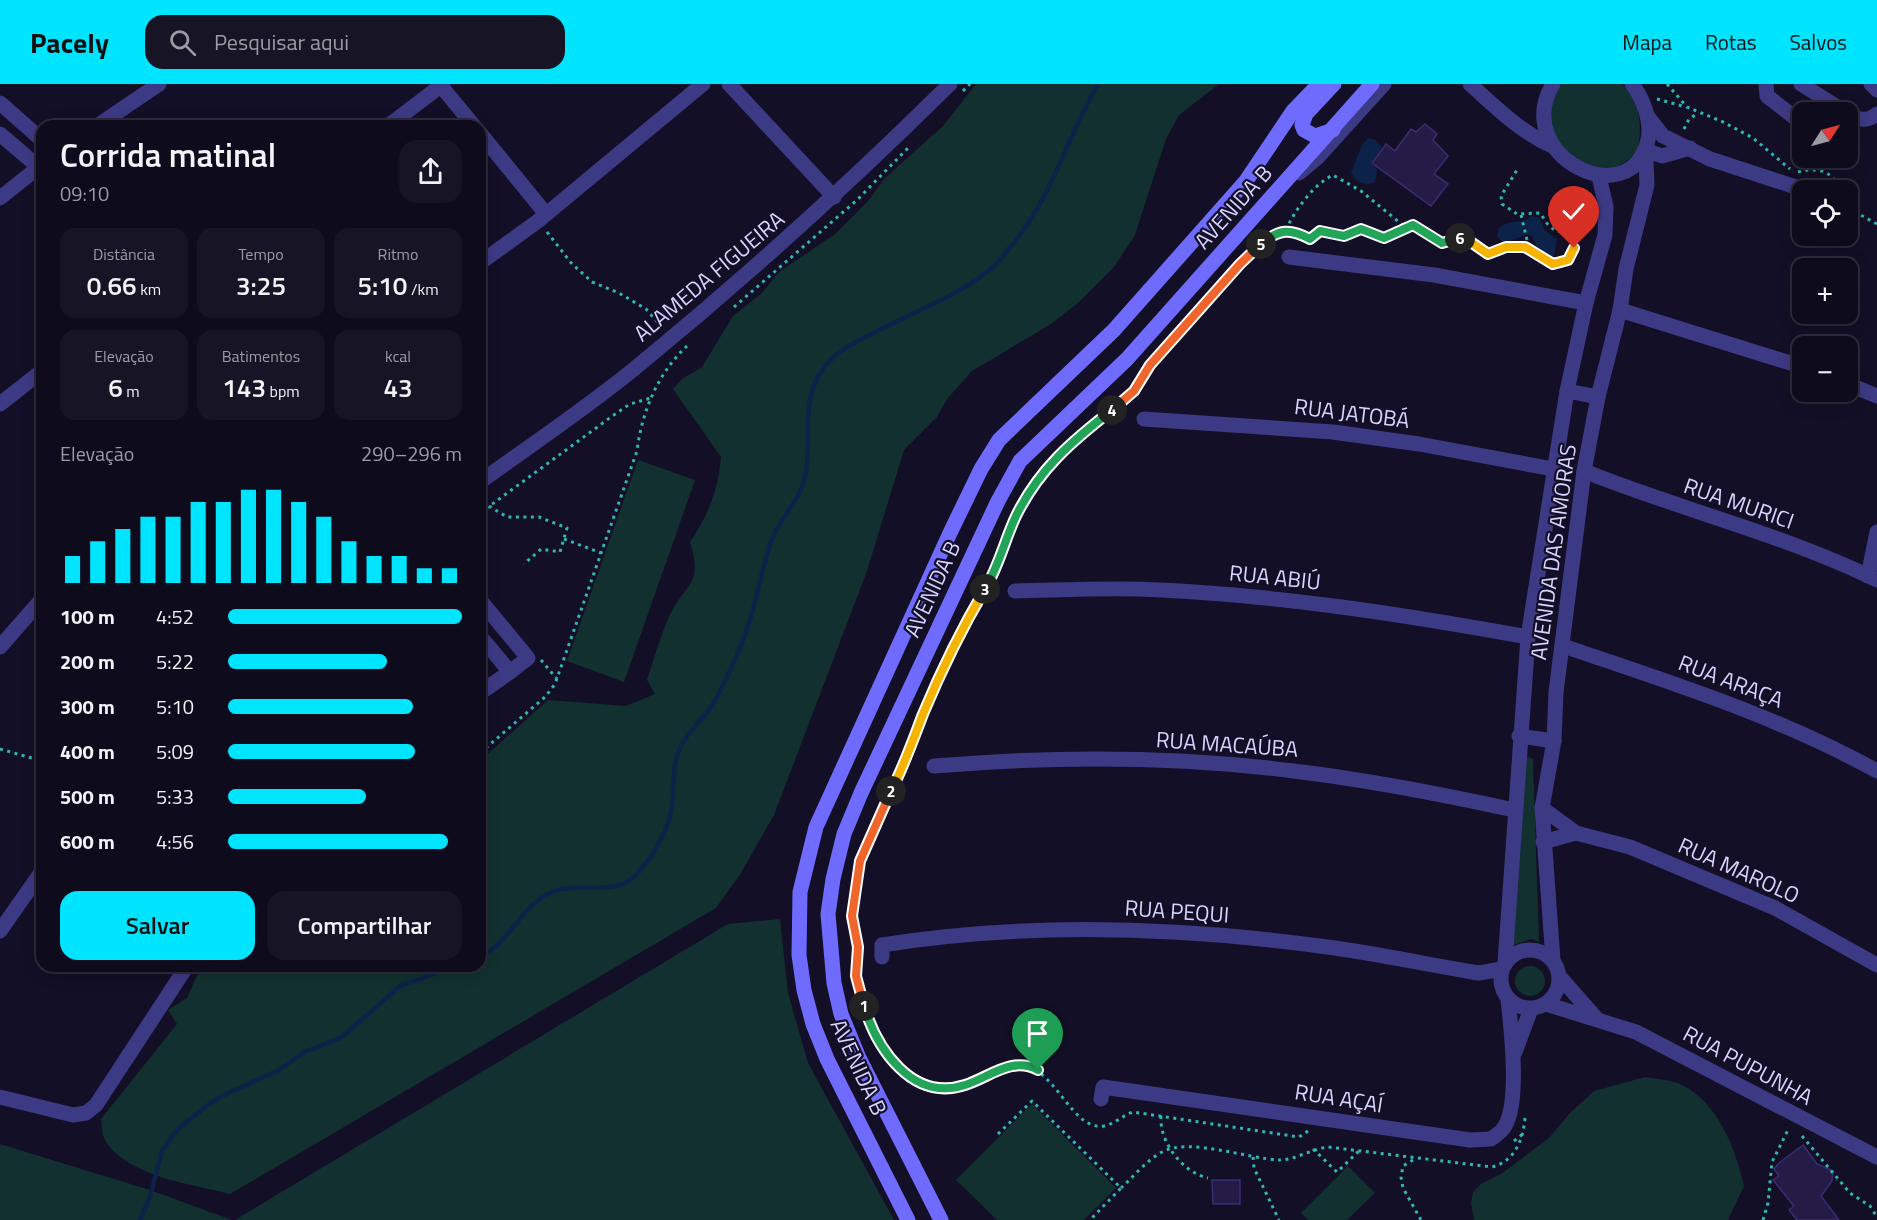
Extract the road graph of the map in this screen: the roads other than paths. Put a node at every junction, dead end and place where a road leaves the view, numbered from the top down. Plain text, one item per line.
1 (159, 84) edge
2 (703, 84) edge
3 (729, 84) edge
4 (1319, 84) edge
5 (1334, 84) edge
6 (1372, 84) edge
7 (1384, 84) edge
8 (1470, 84) edge
9 (1553, 84) edge
10 (1632, 84) edge
11 (1766, 84) edge
12 (1801, 84) edge
13 (1871, 84) edge
14 (442, 85) edge
15 (956, 88) edge
16 (1877, 90) edge
17 (1829, 102) edge
18 (0, 104) edge
19 (1644, 106) junction
20 (1361, 111) junction
21 (1877, 114) edge
22 (1792, 115) edge
23 (1858, 119) edge
24 (106, 120) edge
25 (396, 120) edge
26 (469, 120) edge
27 (1336, 128) junction
28 (0, 134) edge
29 (36, 135) edge
30 (486, 141) edge
31 (1686, 146) junction
32 (1554, 147) junction
33 (1643, 153) junction
34 (36, 165) edge
35 (36, 173) edge
36 (1599, 176) junction
37 (1792, 186) edge
38 (1275, 191) junction
39 (834, 197) junction
40 (0, 198) edge
41 (542, 217) junction
42 (1289, 257) dead end
43 (486, 259) edge
44 (1586, 303) junction
45 (1620, 310) junction
46 (1792, 364) edge
47 (36, 376) edge
48 (1858, 388) edge
49 (1567, 391) junction
50 (1877, 396) edge
51 (1598, 397) junction
52 (0, 404) edge
53 (1144, 419) dead end
54 (1553, 469) junction
55 (1584, 471) junction
56 (486, 478) edge
57 (1877, 532) edge
58 (1873, 578) edge
59 (1015, 591) dead end
60 (36, 606) edge
61 (486, 607) edge
62 (1528, 637) junction
63 (486, 643) edge
64 (1563, 646) junction
65 (0, 647) edge
66 (510, 672) junction
67 (486, 689) edge
68 (1519, 736) junction
69 (1554, 741) junction
70 (934, 766) dead end
71 (1877, 771) edge
72 (1542, 808) junction
73 (1514, 810) junction
74 (1576, 833) junction
75 (1543, 842) junction
76 (36, 879) edge
77 (1, 928) edge
78 (882, 957) dead end
79 (1552, 960) junction
80 (1877, 965) edge
81 (1503, 966) junction
82 (183, 972) edge
83 (1479, 973) junction
84 (1559, 976) junction
85 (1505, 995) junction
86 (1546, 1004) junction
87 (1531, 1009) junction
88 (1596, 1018) junction
89 (1514, 1055) junction
90 (0, 1097) edge
91 (1101, 1099) dead end
92 (1877, 1157) edge
93 (908, 1220) edge
94 (940, 1220) edge

1 - 24 street
2 - 41 street
3 - 39 street
4 - 93 street, AVENIDA B
5 - 27 street
6 - 27 street, AVENIDA B
7 - 20 street
8 - 32 street
9 - 32 street
10 - 19 street
11 - 22 street
12 - 17 street
13 - 16 street
14 - 25 street
14 - 26 street
15 - 39 street, ALAMEDA FIGUEIRA
18 - 29 street
19 - 31 street
19 - 33 street, AVENIDA DAS AMORAS
20 - 27 street
20 - 38 street
21 - 23 street
27 - 38 street, AVENIDA B
28 - 34 street
30 - 41 street
31 - 33 street
31 - 37 street
32 - 36 street
33 - 36 street
33 - 45 street, AVENIDA DAS AMORAS
35 - 40 street
36 - 44 street, AVENIDA DAS AMORAS
38 - 94 street, AVENIDA B
39 - 56 street, ALAMEDA FIGUEIRA
41 - 43 street
42 - 44 street
44 - 49 street, AVENIDA DAS AMORAS
45 - 46 street
45 - 51 street, AVENIDA DAS AMORAS
47 - 52 street
48 - 50 street
49 - 51 street
49 - 54 street, AVENIDA DAS AMORAS
51 - 55 street, AVENIDA DAS AMORAS
53 - 54 street, RUA JATOBÁ
54 - 62 street, AVENIDA DAS AMORAS
55 - 58 street, RUA MURICI
55 - 64 street, AVENIDA DAS AMORAS
57 - 58 street
59 - 62 street, RUA ABIÚ
60 - 65 street
61 - 66 street
62 - 68 street, AVENIDA DAS AMORAS
63 - 66 street
64 - 69 street, AVENIDA DAS AMORAS
64 - 71 street, RUA ARAÇA
66 - 67 street
68 - 69 street
68 - 73 street, AVENIDA DAS AMORAS
69 - 72 street, AVENIDA DAS AMORAS
70 - 73 street, RUA MACAÚBA
72 - 74 street, RUA MAROLO
72 - 75 street, AVENIDA DAS AMORAS
73 - 81 street, AVENIDA DAS AMORAS
74 - 75 street, RUA MAROLO
74 - 80 street, RUA MAROLO
75 - 79 street, AVENIDA DAS AMORAS
76 - 77 street
78 - 83 street, RUA PEQUI
79 - 81 street
79 - 84 street
81 - 83 street, RUA PEQUI
81 - 85 street
82 - 90 street
83 - 85 street, RUA PEQUI
84 - 86 street
84 - 88 street, RUA PUPUNHA
85 - 87 street
85 - 89 street, RUA AÇAÍ
86 - 87 street
86 - 88 street, RUA PUPUNHA
87 - 89 street, RUA AÇAÍ
88 - 92 street, RUA PUPUNHA
89 - 91 street, RUA AÇAÍ

